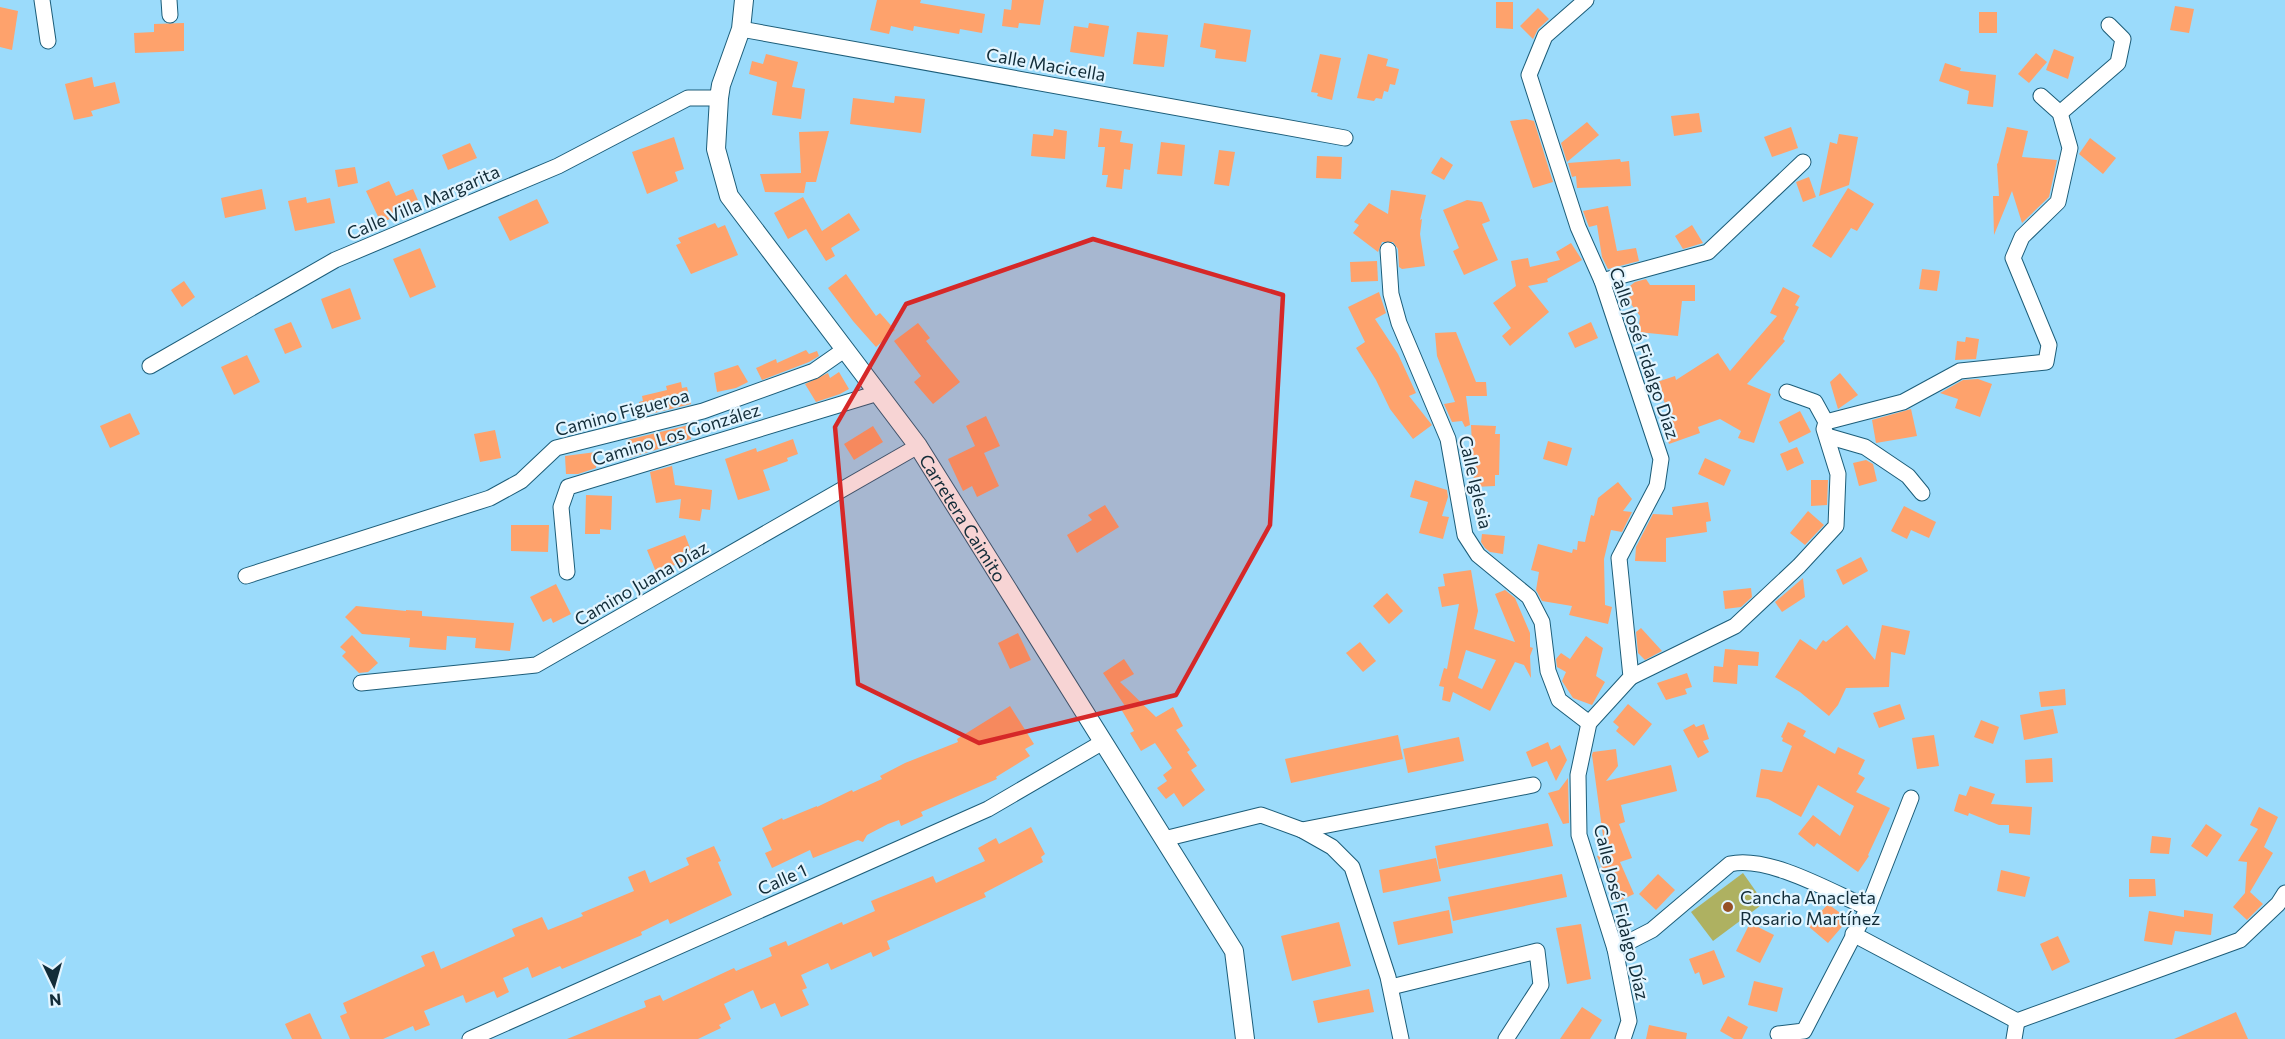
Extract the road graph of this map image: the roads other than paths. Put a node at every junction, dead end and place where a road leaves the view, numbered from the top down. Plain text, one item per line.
1 (42, 0) edge
2 (744, 0) edge
3 (1586, 0) edge
4 (2109, 25) dead end
5 (741, 29) junction
6 (48, 41) dead end
7 (2041, 96) dead end
8 (719, 98) junction
9 (2060, 113) junction
10 (1345, 138) dead end
11 (1803, 162) dead end
12 (1388, 250) dead end
13 (1602, 281) junction
14 (844, 351) junction
15 (150, 366) dead end
16 (1787, 392) dead end
17 (878, 393) junction
18 (1827, 429) junction
19 (918, 446) junction
20 (1922, 493) dead end
21 (567, 572) dead end
22 (246, 576) dead end
23 (1631, 677) junction
24 (361, 683) dead end
25 (1589, 723) junction
26 (1103, 742) junction
27 (1533, 784) dead end
28 (1911, 798) dead end
29 (1302, 830) junction
30 (1164, 839) junction
31 (2285, 893) edge
32 (1868, 908) junction
33 (1853, 934) junction
34 (1615, 950) junction
35 (1391, 987) junction
36 (2017, 1021) junction
37 (1778, 1034) dead end
38 (470, 1039) edge
39 (1245, 1039) edge
40 (1401, 1039) edge
41 (1506, 1039) edge
42 (1623, 1039) edge
43 (2014, 1039) edge

1 - 6 street
2 - 5 street, Carretera Caimito
3 - 13 street, Calle José Fidalgo Díaz
4 - 9 street
5 - 8 street, Carretera Caimito
5 - 10 street, Calle Macicella
7 - 9 street
8 - 14 street, Carretera Caimito
8 - 15 street, Calle Villa Margarita
9 - 18 street
11 - 13 street
12 - 25 street, Calle Iglesia
13 - 23 street, Calle José Fidalgo Díaz
14 - 17 street, Carretera Caimito
14 - 22 street, Camino Figueroa
16 - 18 street
17 - 19 street, Carretera Caimito
17 - 21 street, Camino Los González
18 - 20 street
18 - 23 street
19 - 24 street, Camino Juana Díaz
19 - 26 street, Carretera Caimito
23 - 25 street
25 - 34 street, Calle José Fidalgo Díaz
26 - 30 street, Carretera Caimito
26 - 38 street, Calle 1
27 - 29 street
28 - 32 street
29 - 30 street
29 - 35 street
30 - 39 street, Carretera Caimito
31 - 36 street
32 - 33 street
32 - 34 street
33 - 36 street
33 - 37 street
34 - 42 street, Calle José Fidalgo Díaz
35 - 40 street
35 - 41 street
36 - 43 street

